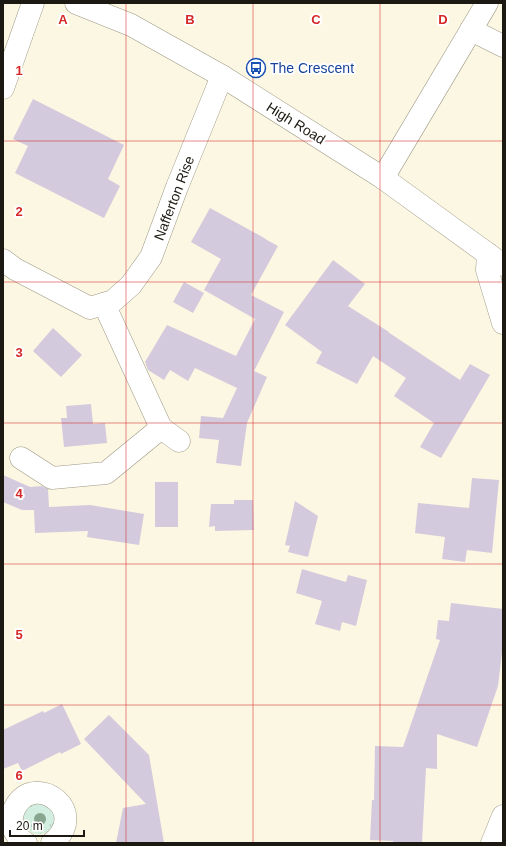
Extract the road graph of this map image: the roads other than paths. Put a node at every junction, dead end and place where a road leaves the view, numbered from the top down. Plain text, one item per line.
1 (33, 3) edge
2 (76, 3) edge
3 (487, 3) edge
4 (471, 30) junction
5 (503, 46) edge
6 (222, 76) junction
7 (3, 88) edge
8 (383, 178) junction
9 (3, 260) edge
10 (496, 260) edge
11 (104, 304) junction
12 (503, 323) edge
13 (161, 428) junction
14 (179, 441) dead end
15 (21, 458) dead end
16 (503, 816) edge
17 (7, 820) edge
18 (26, 843) edge
19 (52, 843) edge
20 (492, 843) edge

1 - 7 street
2 - 6 street, High Road
3 - 4 street
4 - 5 street
4 - 8 street
6 - 8 street, High Road
6 - 11 street, Nafferton Rise
8 - 10 street, High Road
9 - 11 street, Nafferton Rise
10 - 12 street
11 - 13 street
13 - 14 street
13 - 15 street
16 - 20 street
17 - 18 street
17 - 19 street

